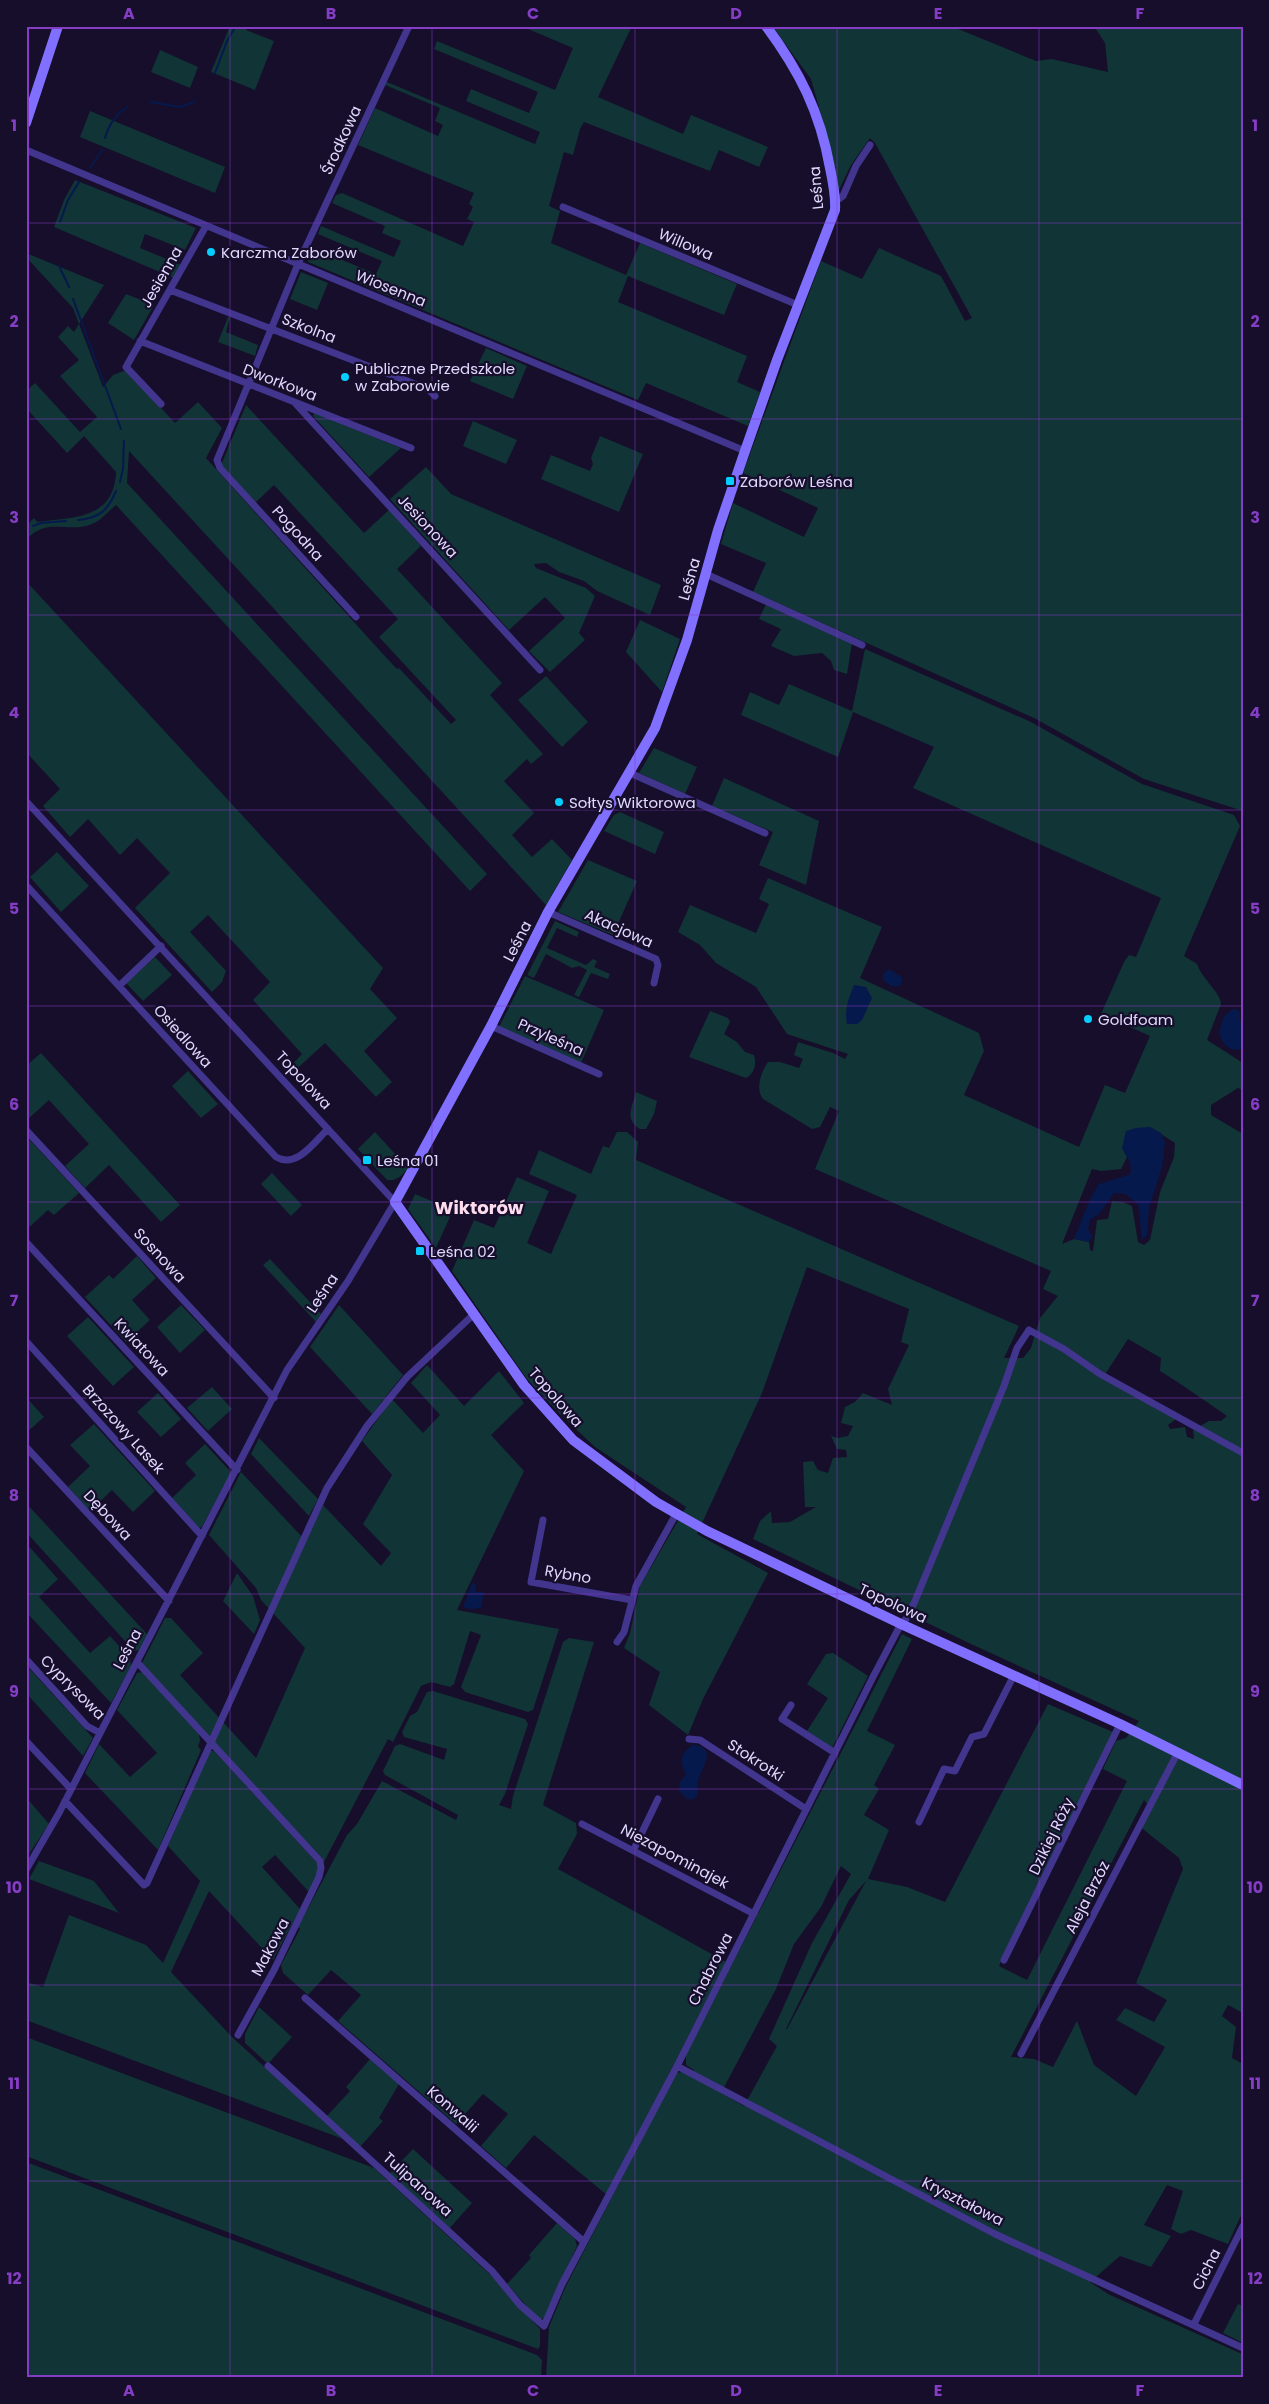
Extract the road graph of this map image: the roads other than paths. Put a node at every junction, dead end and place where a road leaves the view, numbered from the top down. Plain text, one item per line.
1 (58, 26) edge
2 (409, 26) edge
3 (766, 26) edge
4 (26, 123) edge
5 (870, 145) dead end
6 (26, 150) edge
7 (835, 202) junction
8 (563, 207) dead end
9 (206, 226) junction
10 (298, 264) junction
11 (170, 290) junction
12 (798, 305) junction
13 (272, 328) junction
14 (140, 341) junction
15 (249, 384) junction
16 (435, 396) dead end
17 (294, 402) junction
18 (161, 404) dead end
19 (411, 448) dead end
20 (745, 451) junction
21 (220, 468) joint
22 (706, 574) junction
23 (356, 617) dead end
24 (862, 645) dead end
25 (540, 670) dead end
26 (630, 774) junction
27 (26, 801) edge
28 (765, 833) dead end
29 (26, 884) edge
30 (548, 912) junction
31 (161, 946) junction
32 (654, 983) dead end
33 (119, 986) junction
34 (490, 1026) junction
35 (600, 1074) dead end
36 (328, 1129) junction
37 (26, 1130) edge
38 (395, 1202) junction
39 (26, 1242) edge
40 (474, 1314) junction
41 (26, 1341) edge
42 (274, 1398) junction
43 (26, 1447) edge
44 (1243, 1453) edge
45 (237, 1470) junction
46 (676, 1514) junction
47 (543, 1520) dead end
48 (202, 1536) junction
49 (632, 1600) junction
50 (169, 1601) junction
51 (901, 1624) junction
52 (617, 1642) dead end
53 (26, 1659) edge
54 (137, 1662) junction
55 (1014, 1675) junction
56 (791, 1705) dead end
57 (1120, 1724) junction
58 (100, 1733) junction
59 (689, 1738) dead end
60 (26, 1742) edge
61 (210, 1742) junction
62 (1178, 1752) junction
63 (835, 1753) junction
64 (1243, 1785) edge
65 (71, 1789) junction
66 (658, 1799) dead end
67 (66, 1800) junction
68 (806, 1809) junction
69 (919, 1822) dead end
70 (582, 1824) dead end
71 (634, 1850) junction
72 (26, 1870) edge
73 (754, 1914) junction
74 (1004, 1960) dead end
75 (305, 1998) dead end
76 (238, 2035) dead end
77 (1021, 2054) dead end
78 (268, 2066) dead end
79 (677, 2066) junction
80 (1243, 2226) edge
81 (583, 2241) junction
82 (1194, 2324) junction
83 (544, 2326) joint
84 (1243, 2348) edge

1 - 4 street
2 - 10 street, Środkowa
3 - 7 street, Leśna
5 - 7 street
6 - 9 street, Wiosenna
7 - 12 street, Leśna
8 - 12 street, Willowa
9 - 10 street, Wiosenna
9 - 11 street, Jesienna
10 - 13 street, Środkowa
10 - 20 street, Wiosenna
11 - 13 street, Szkolna
11 - 14 street, Jesienna
12 - 20 street, Leśna
13 - 15 street, Środkowa
13 - 16 street, Szkolna
14 - 15 street, Dworkowa
14 - 18 street, Jesienna
15 - 17 street, Dworkowa
15 - 21 street, Środkowa
17 - 19 street, Dworkowa
17 - 25 street, Jesionowa
20 - 22 street, Leśna
21 - 23 street, Pogodna
22 - 24 street
22 - 26 street, Leśna
26 - 28 street
26 - 30 street, Leśna
27 - 31 street, Topolowa
29 - 33 street, Osiedlowa
30 - 32 street, Akacjowa
30 - 34 street, Leśna
31 - 33 street
31 - 36 street, Topolowa
33 - 36 street, Osiedlowa
34 - 35 street, Przyleśna
34 - 38 street, Leśna
36 - 38 street, Topolowa
37 - 42 street, Sosnowa
38 - 40 street, Topolowa
38 - 42 street, Leśna
39 - 45 street, Kwiatowa
40 - 46 street, Topolowa
40 - 61 street
41 - 48 street, Brzozowy Lasek
42 - 45 street, Leśna
43 - 50 street, Dębowa
44 - 51 street, Chabrowa
45 - 48 street, Leśna
46 - 49 street
46 - 51 street, Topolowa
47 - 49 street, Rybno
48 - 50 street, Leśna
49 - 52 street
50 - 54 street, Leśna
51 - 55 street, Topolowa
51 - 63 street, Chabrowa
53 - 58 street, Cyprysowa
54 - 58 street, Leśna
54 - 61 street
55 - 57 street, Topolowa
55 - 69 street
56 - 63 street
57 - 62 street, Topolowa
57 - 74 street, Dzikiej Róży
58 - 65 street, Leśna
59 - 68 street, Stokrotki
60 - 65 street
61 - 67 street
61 - 76 street, Makowa
62 - 64 street, Topolowa
62 - 77 street, Aleja Brzóz
63 - 68 street, Chabrowa
65 - 67 street, Leśna
66 - 71 street
67 - 72 street, Leśna
68 - 73 street, Chabrowa
70 - 71 street, Niezapominajek
71 - 73 street, Niezapominajek
73 - 79 street, Chabrowa
75 - 81 street, Konwalii
78 - 83 street, Tulipanowa
79 - 81 street, Chabrowa
79 - 82 street, Kryształowa
80 - 82 street, Cicha
81 - 83 street, Chabrowa
82 - 84 street, Kryształowa

